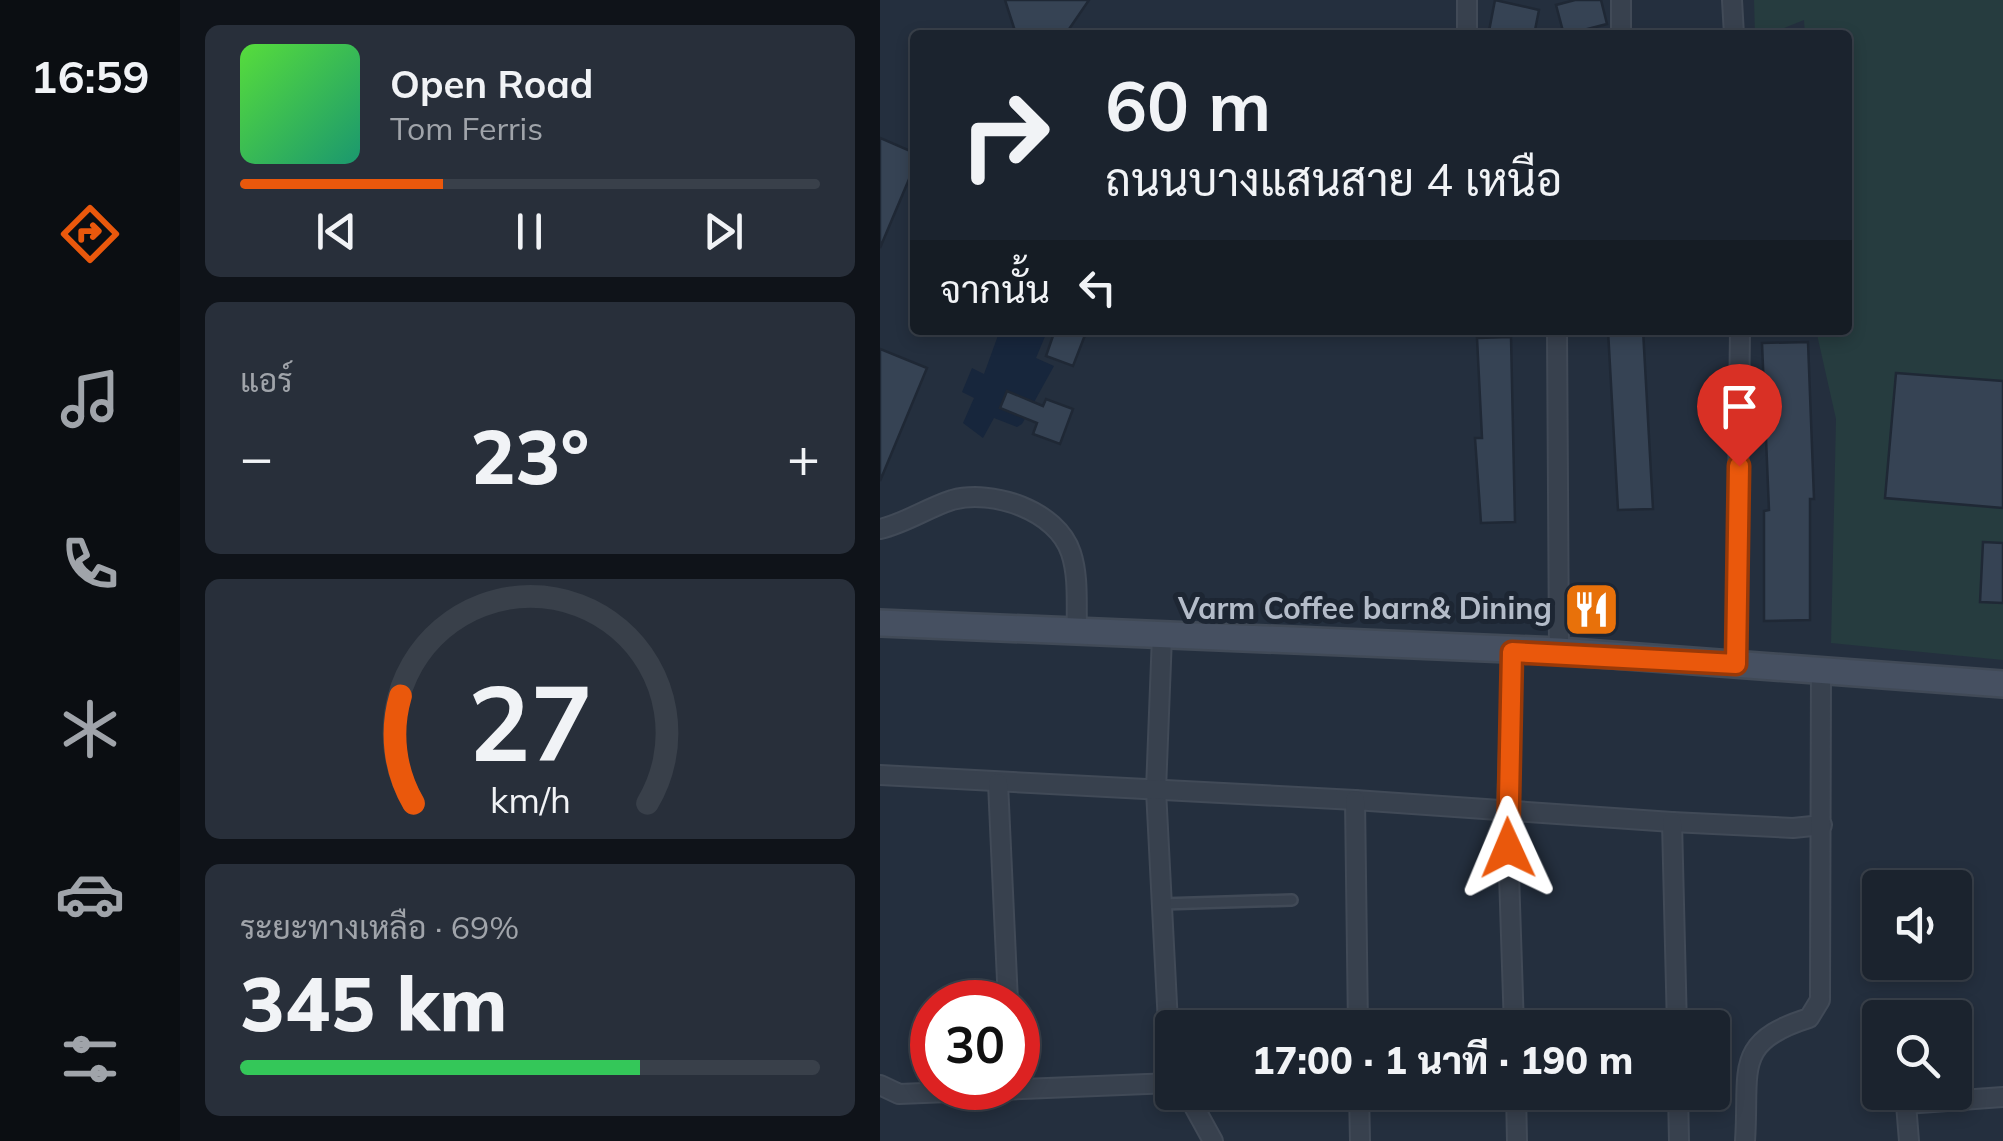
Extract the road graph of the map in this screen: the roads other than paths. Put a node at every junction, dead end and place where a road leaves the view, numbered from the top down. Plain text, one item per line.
1 (1466, 0) edge
2 (1621, 0) edge
3 (1732, 0) edge
4 (1468, 30) edge
5 (1622, 30) edge
6 (1734, 30) edge
7 (1557, 335) edge
8 (1740, 335) edge
9 (880, 529) edge
10 (880, 623) edge
11 (1070, 629) junction
12 (1162, 636) junction
13 (1559, 651) junction
14 (1512, 652) junction
15 (1736, 664) junction
16 (1820, 672) junction
17 (2003, 684) edge
18 (880, 775) edge
19 (998, 783) junction
20 (1156, 790) junction
21 (1356, 800) junction
22 (1508, 812) junction
23 (1672, 822) junction
24 (1822, 825) junction
25 (1292, 900) dead end
26 (1159, 904) junction
27 (1007, 980) edge
28 (1169, 1010) edge
29 (1358, 1010) edge
30 (1514, 1010) edge
31 (1677, 1010) edge
32 (880, 1085) edge
33 (1155, 1086) edge
34 (1040, 1088) edge
35 (910, 1094) edge
36 (2003, 1097) edge
37 (1192, 1110) edge
38 (1359, 1110) edge
39 (1517, 1110) edge
40 (1678, 1110) edge
41 (1212, 1141) edge
42 (1360, 1141) edge
43 (1518, 1141) edge
44 (1679, 1141) edge
45 (1744, 1141) edge
46 (1909, 1141) edge

1 - 4 street
2 - 5 street
3 - 6 street
7 - 13 street
8 - 15 street
9 - 11 street
10 - 11 street
11 - 12 street
12 - 14 street
12 - 20 street
13 - 14 street
13 - 15 street
14 - 22 street
15 - 16 street
16 - 17 street
16 - 24 street
18 - 19 street
19 - 20 street
19 - 27 street
20 - 21 street
20 - 26 street
21 - 22 street
21 - 29 street
22 - 23 street
22 - 30 street
23 - 24 street
23 - 31 street
24 - 45 street
25 - 26 lane
26 - 28 street
32 - 35 street
33 - 34 street
36 - 46 street
37 - 41 street
38 - 42 street
39 - 43 street
40 - 44 street

